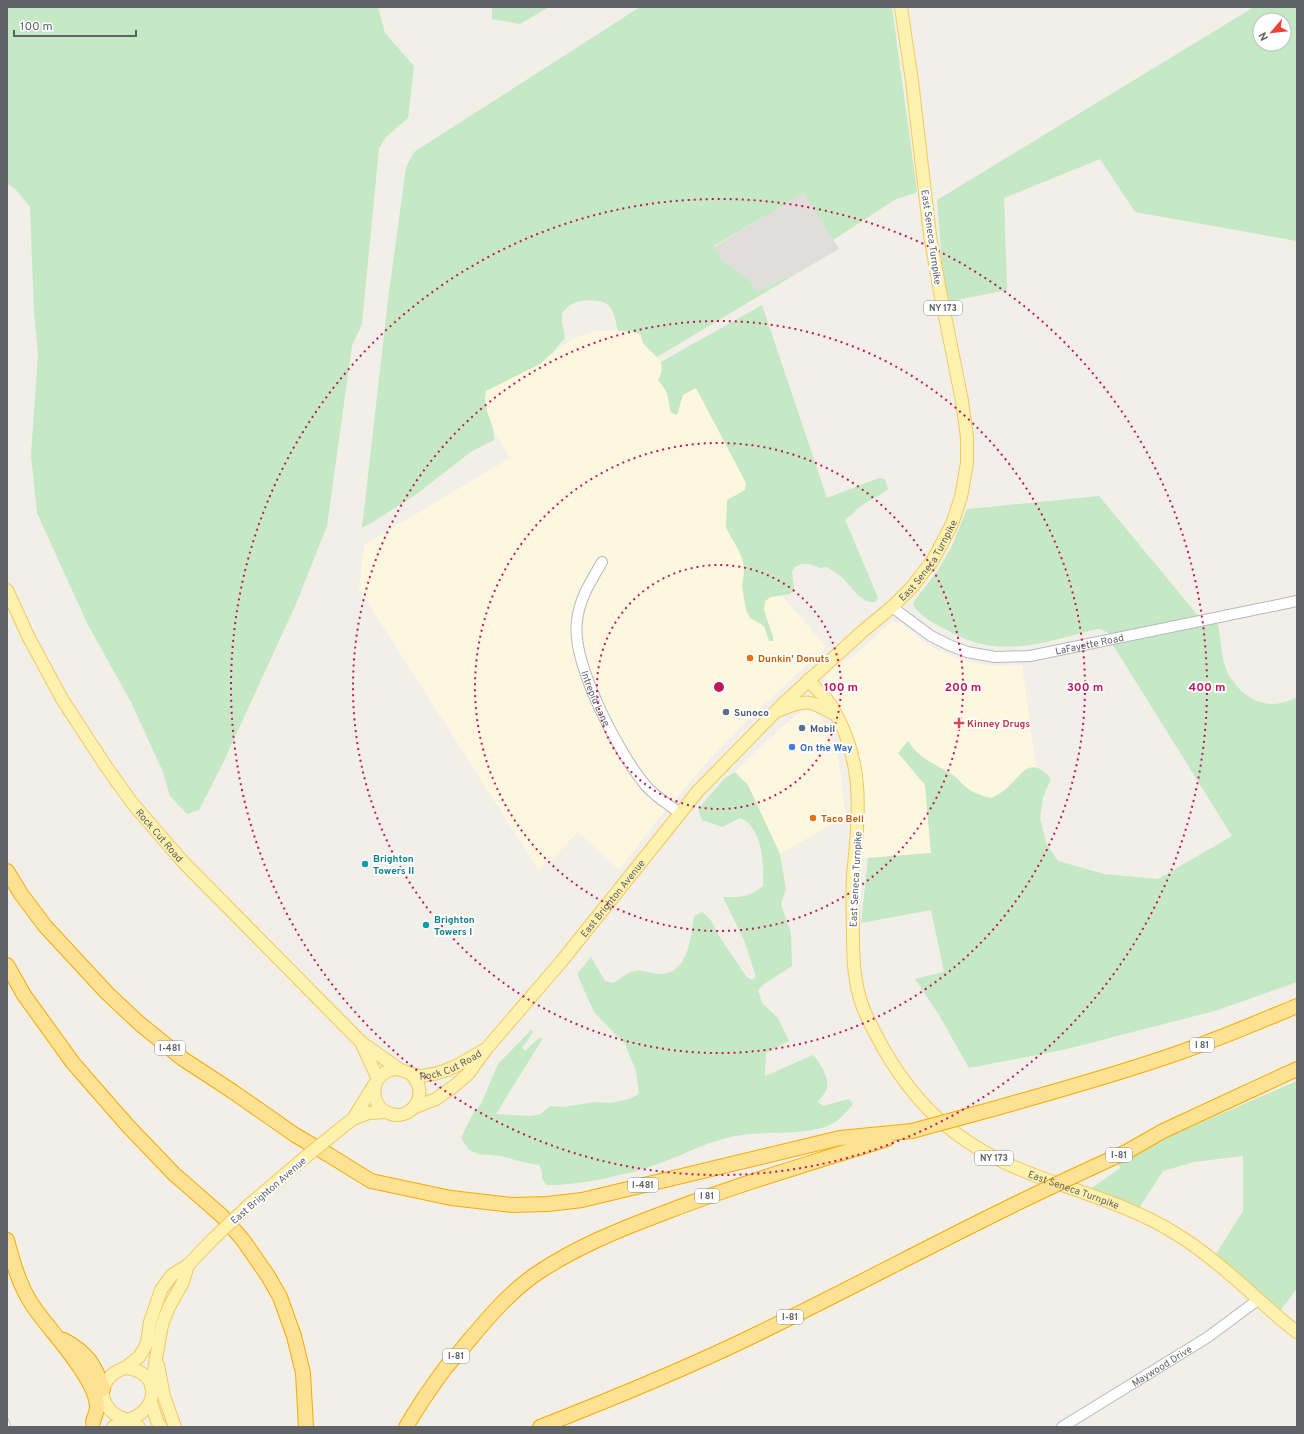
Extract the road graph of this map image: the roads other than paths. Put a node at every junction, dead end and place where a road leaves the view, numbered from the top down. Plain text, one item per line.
1 (901, 7) edge
2 (602, 562) dead end
3 (7, 590) edge
4 (1297, 601) edge
5 (892, 607) junction
6 (808, 680) junction
7 (774, 713) junction
8 (836, 715) junction
9 (680, 814) junction
10 (7, 871) edge
11 (7, 965) edge
12 (1297, 1006) edge
13 (362, 1043) junction
14 (487, 1048) junction
15 (399, 1069) junction
16 (1297, 1069) edge
17 (412, 1075) junction
18 (376, 1082) junction
19 (413, 1108) junction
20 (384, 1112) junction
21 (349, 1122) junction
22 (912, 1132) junction
23 (7, 1240) edge
24 (188, 1265) junction
25 (515, 1291) joint
26 (1259, 1299) junction
27 (815, 1305) junction
28 (1297, 1332) edge
29 (55, 1335) junction
30 (156, 1353) junction
31 (125, 1368) junction
32 (151, 1386) junction
33 (103, 1393) junction
34 (151, 1402) junction
35 (126, 1420) junction
36 (92, 1424) edge
37 (113, 1427) edge
38 (139, 1427) edge
39 (161, 1427) edge
40 (175, 1427) edge
41 (306, 1427) edge
42 (406, 1427) edge
43 (540, 1427) edge
44 (566, 1427) edge
45 (1062, 1427) edge

1 - 5 main road, East Seneca Turnpike / NY 173
2 - 9 street, Intrepid Lane
3 - 13 main road, Rock Cut Road
4 - 5 street, LaFayette Road
5 - 6 main road, East Seneca Turnpike / NY 173
6 - 7 main road, East Brighton Avenue
6 - 8 main road, East Seneca Turnpike / NY 173
7 - 8 main road
7 - 9 main road, East Brighton Avenue
8 - 26 main road, East Seneca Turnpike / NY 173
9 - 14 main road, East Brighton Avenue
10 - 22 highway, I-481
11 - 41 highway
12 - 22 highway, I 81, bridge
13 - 15 main road, Rock Cut Road
13 - 18 main road, Rock Cut Road
14 - 17 main road, Rock Cut Road
14 - 19 main road, East Brighton Avenue
15 - 17 main road
15 - 18 main road
16 - 27 highway, I-81, bridge
17 - 19 main road
18 - 20 main road
18 - 21 main road, East Brighton Avenue
19 - 20 main road
20 - 21 main road, East Brighton Avenue
21 - 24 main road, East Brighton Avenue, bridge
22 - 25 highway, I 81
23 - 29 highway
24 - 30 main road, East Brighton Avenue
24 - 31 main road, East Brighton Avenue
25 - 42 highway, I-81
26 - 28 main road, East Seneca Turnpike / NY 173
26 - 45 street, Maywood Drive
27 - 43 highway, I-81
27 - 44 highway
29 - 33 highway
29 - 36 highway
30 - 32 main road, East Brighton Avenue
30 - 40 main road
31 - 32 main road
31 - 33 main road
32 - 34 main road
33 - 35 main road
33 - 36 main road
34 - 35 main road
34 - 39 main road
35 - 37 main road
35 - 38 main road

